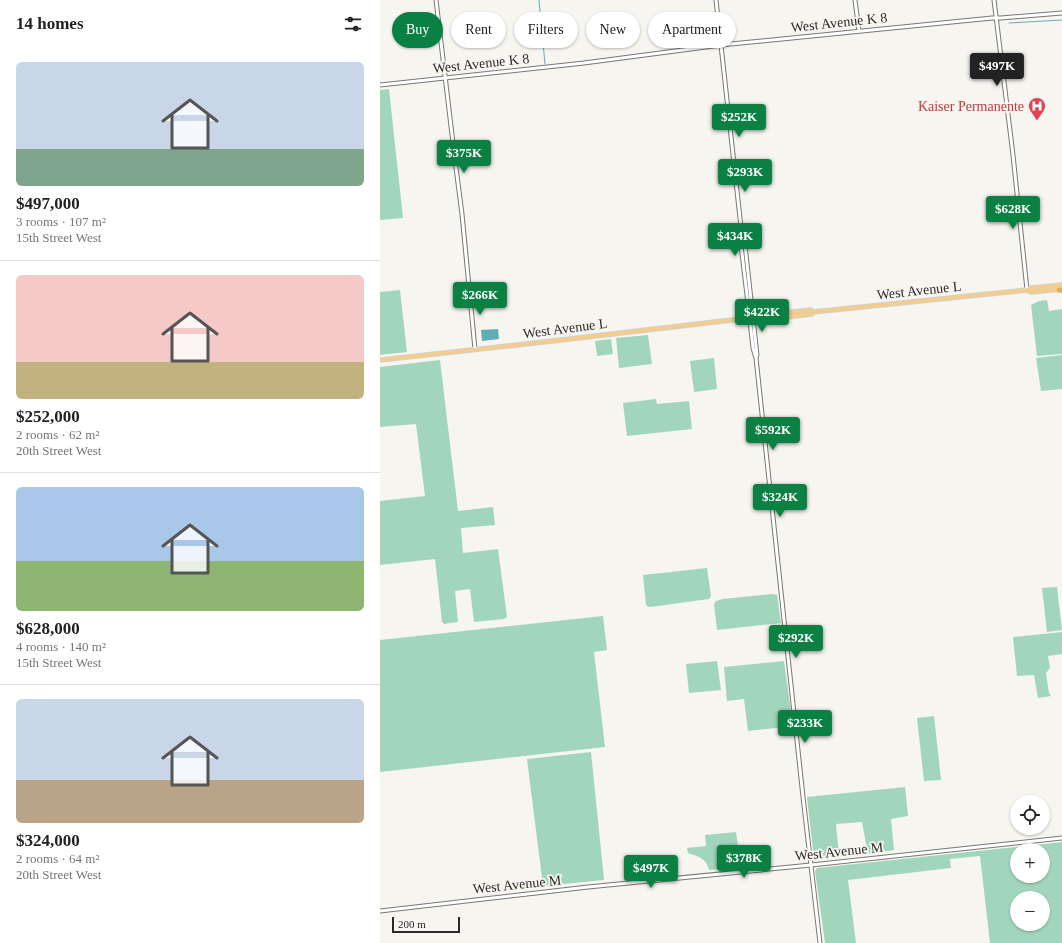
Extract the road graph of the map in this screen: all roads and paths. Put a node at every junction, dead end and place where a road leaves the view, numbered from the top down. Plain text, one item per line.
1 (436, 0) edge
2 (716, 0) edge
3 (855, 0) edge
4 (994, 0) edge
5 (717, 12) edge
6 (1062, 13) edge
7 (996, 18) junction
8 (859, 31) junction
9 (736, 43) edge
10 (698, 48) edge
11 (721, 48) edge
12 (446, 78) junction
13 (380, 85) edge
14 (1062, 284) edge
15 (1027, 290) junction
16 (1061, 290) edge
17 (751, 318) junction
18 (475, 349) junction
19 (380, 360) edge
20 (1062, 838) edge
21 (811, 865) junction
22 (380, 911) edge
23 (820, 943) edge

1 - 12 main road
2 - 5 main road
3 - 8 main road
4 - 7 main road
6 - 7 main road, West Avenue K 8
7 - 8 main road, West Avenue K 8
7 - 15 main road
8 - 9 main road, West Avenue K 8
10 - 12 main road, West Avenue K 8
11 - 17 main road
12 - 13 main road, West Avenue K 8
12 - 18 main road
14 - 15 main road, West Avenue L
15 - 16 main road, West Avenue L
15 - 17 main road, West Avenue L
17 - 18 main road, West Avenue L
17 - 21 main road
18 - 19 main road, West Avenue L
20 - 21 main road, West Avenue M
21 - 22 main road, West Avenue M
21 - 23 main road

